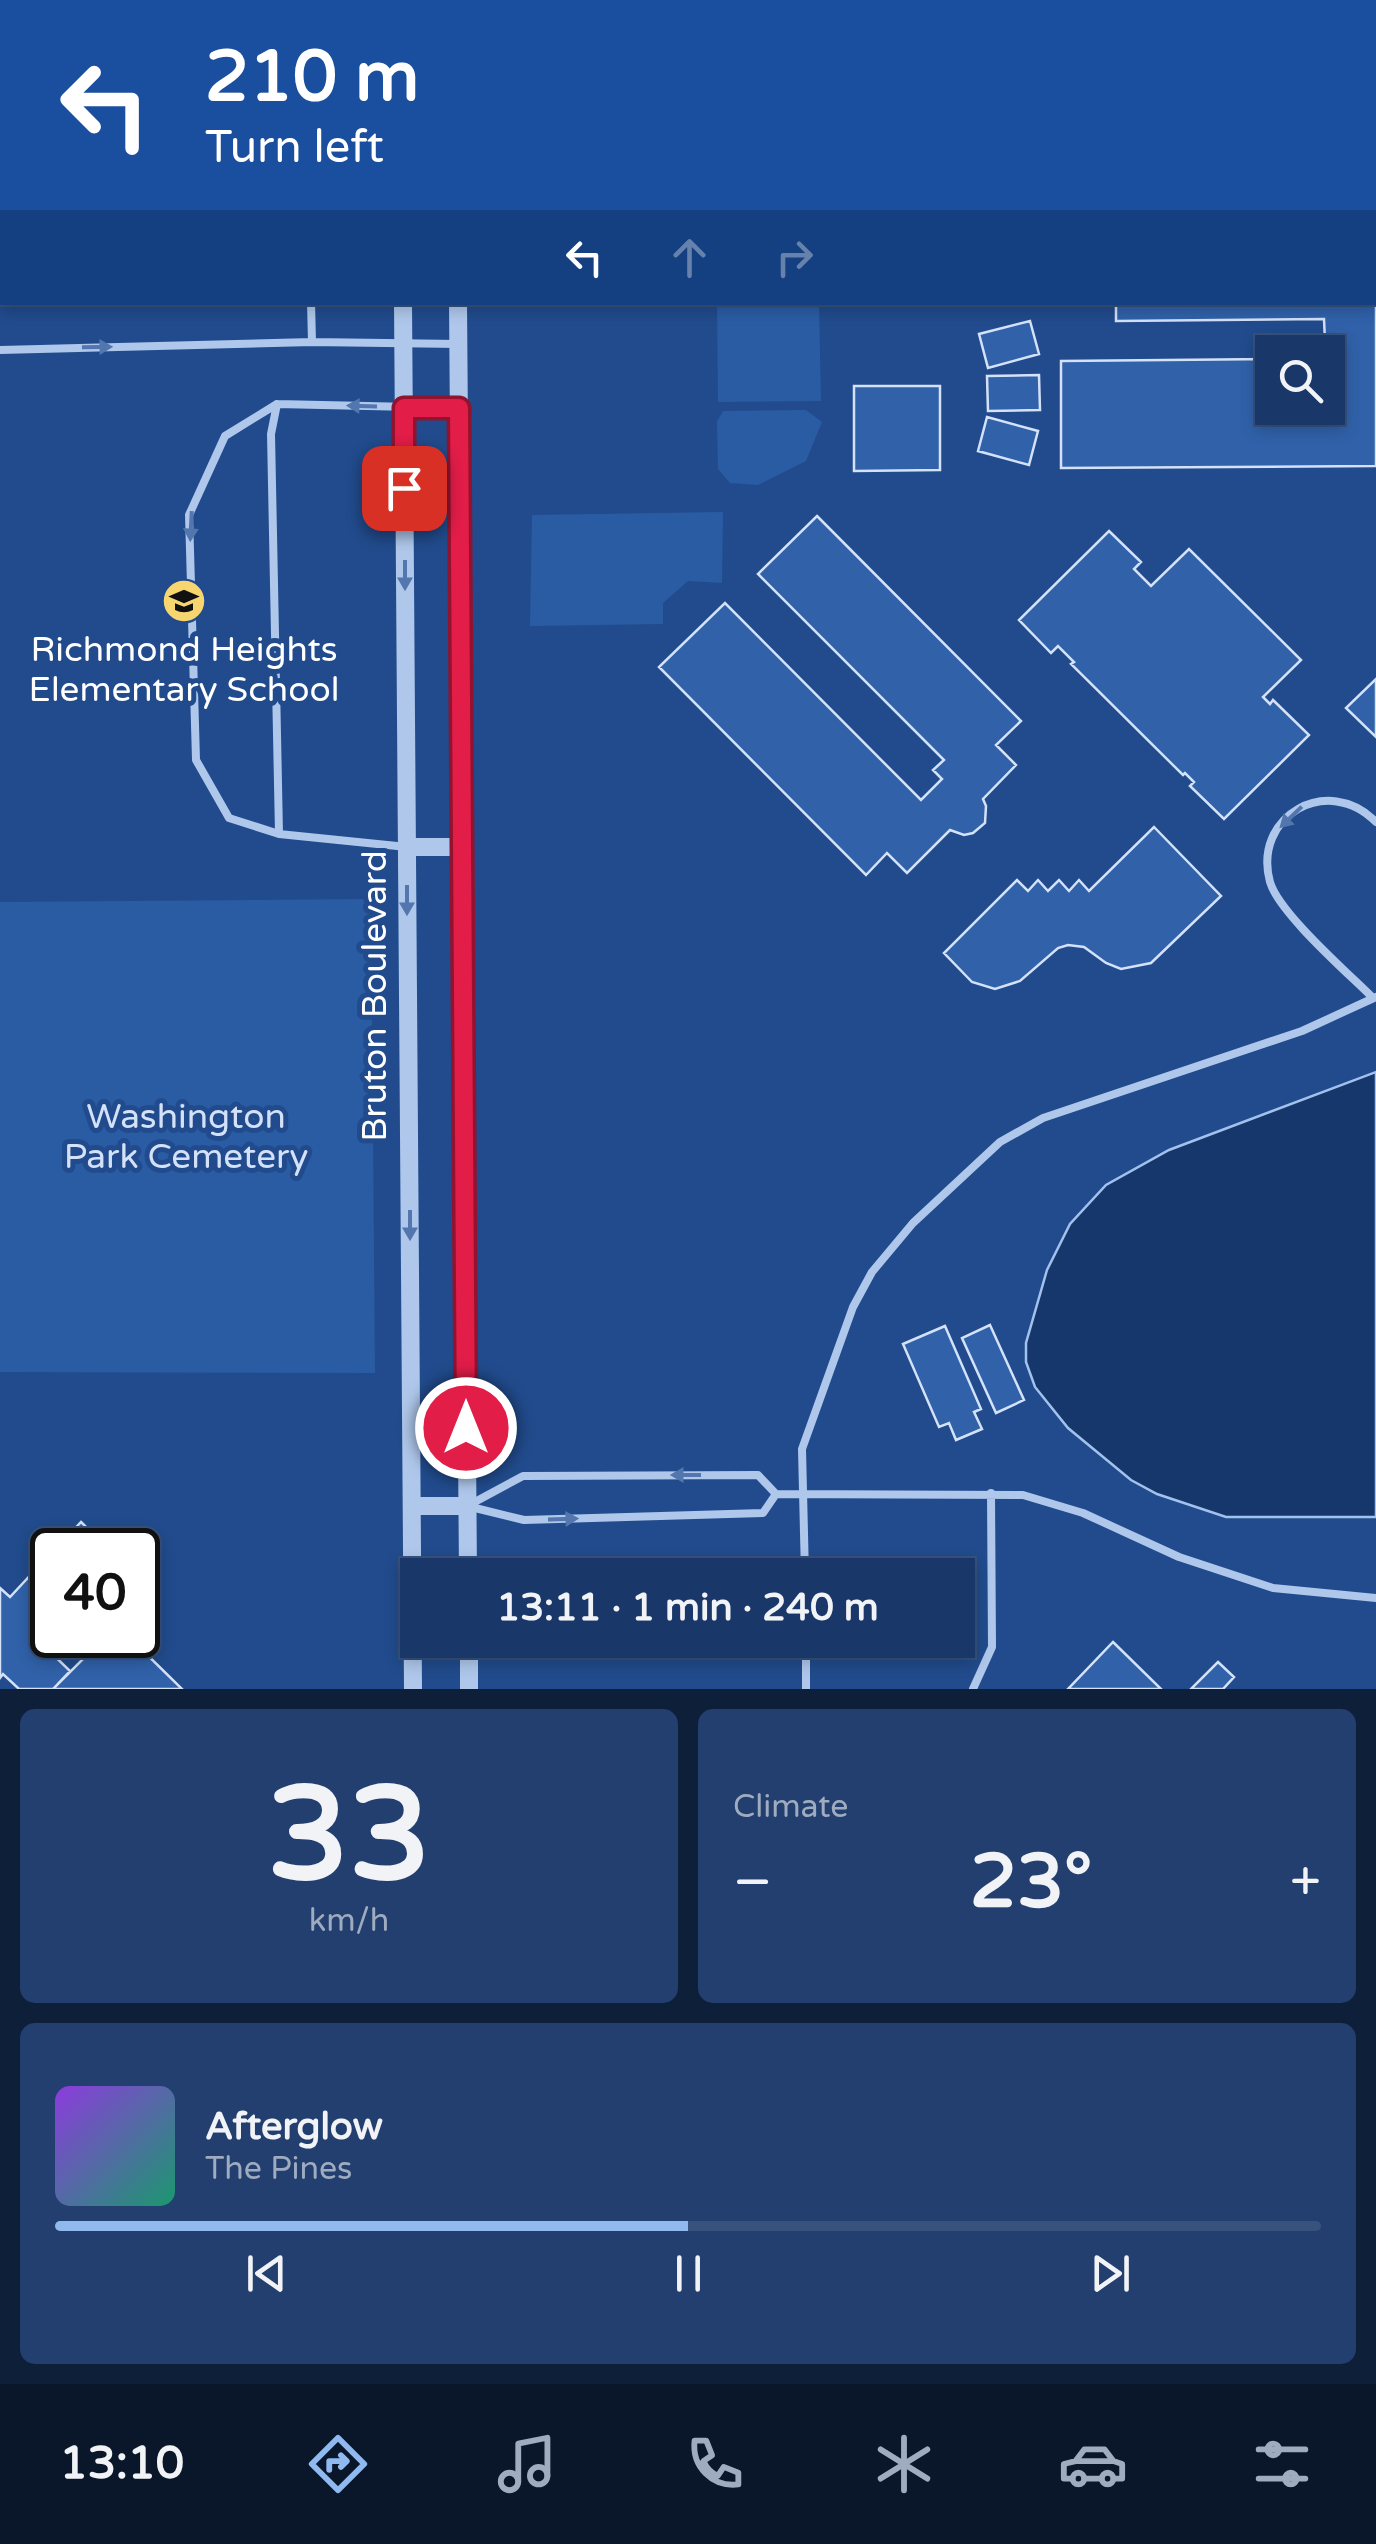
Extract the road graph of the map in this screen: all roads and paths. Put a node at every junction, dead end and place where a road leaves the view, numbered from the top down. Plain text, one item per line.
1 (310, 305) edge
2 (403, 305) edge
3 (458, 305) edge
4 (312, 342) junction
5 (403, 344) junction
6 (459, 344) junction
7 (0, 350) edge
8 (277, 404) junction
9 (404, 408) junction
10 (459, 408) junction
11 (1376, 822) edge
12 (280, 834) junction
13 (407, 847) junction
14 (462, 848) junction
15 (1374, 998) edge
16 (803, 1493) junction
17 (990, 1493) junction
18 (776, 1494) junction
19 (412, 1506) junction
20 (467, 1506) junction
21 (468, 1558) edge
22 (804, 1558) edge
23 (1376, 1598) edge
24 (469, 1658) edge
25 (806, 1658) edge
26 (413, 1689) edge
27 (469, 1689) edge
28 (806, 1689) edge
29 (973, 1689) edge

1 - 4 lane
2 - 5 street, Bruton Boulevard
3 - 6 street
4 - 5 lane
7 -> 4 lane
5 - 6 lane
5 - 9 street, Bruton Boulevard
6 - 10 street
9 -> 8 lane
8 - 12 lane
8 -> 12 lane
9 - 10 lane
9 -> 13 street, Bruton Boulevard
10 - 14 street
11 -> 15 lane
12 - 13 lane
13 - 14 street
13 -> 19 street, Bruton Boulevard
14 - 20 street
15 - 16 lane
16 - 17 lane
16 - 18 lane
16 - 22 lane
17 - 23 lane
17 - 29 lane
20 -> 18 lane
18 -> 20 lane
19 - 20 street
19 - 26 street, Bruton Boulevard
20 - 21 street
24 - 27 street
25 - 28 lane

